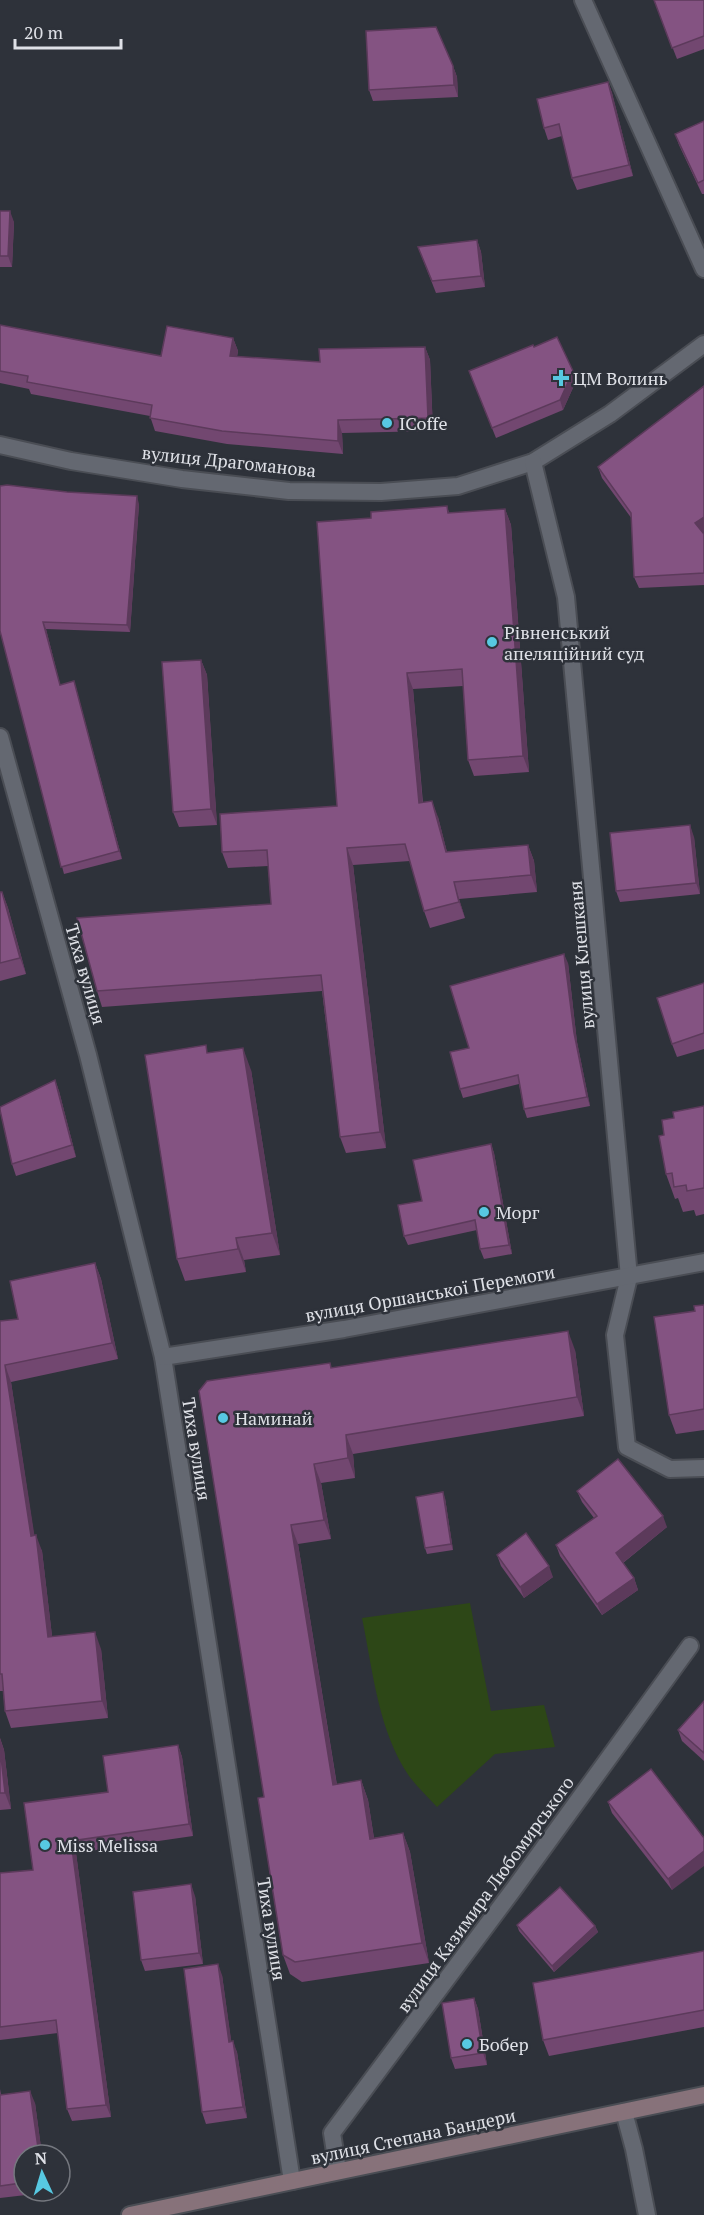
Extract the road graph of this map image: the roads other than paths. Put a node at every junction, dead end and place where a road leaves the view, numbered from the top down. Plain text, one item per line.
1 (583, 0) edge
2 (704, 269) edge
3 (704, 344) edge
4 (0, 445) edge
5 (533, 462) junction
6 (0, 736) edge
7 (704, 1262) edge
8 (629, 1277) junction
9 (163, 1357) junction
10 (704, 1467) edge
11 (690, 1646) dead end
12 (704, 2095) edge
13 (624, 2112) junction
14 (338, 2171) junction
15 (292, 2181) junction
16 (130, 2215) edge
17 (647, 2215) edge

1 - 2 street
3 - 5 street, вулиця Драгоманова
4 - 5 street, вулиця Драгоманова
5 - 8 street, вулиця Клешканя
6 - 9 street, Тиха вулиця
7 - 8 street, вулиця Оршанської Перемоги
8 - 9 street, вулиця Оршанської Перемоги
8 - 10 street, вулиця Клешканя
9 - 15 street, Тиха вулиця
11 - 14 street, вулиця Казимира Любомирського
12 - 13 main road, вулиця Степана Бандери
13 - 14 main road, вулиця Степана Бандери
13 - 17 street
14 - 15 main road, вулиця Степана Бандери
15 - 16 main road, вулиця Степана Бандери

